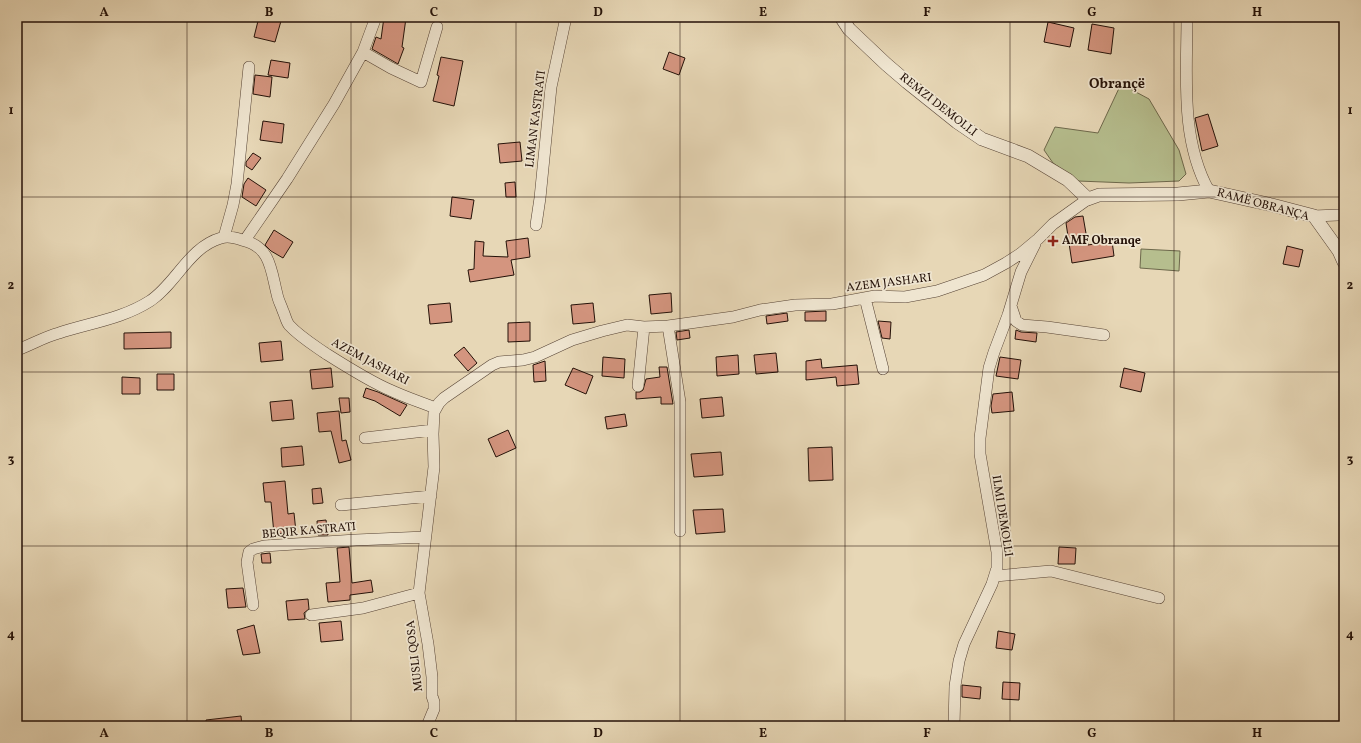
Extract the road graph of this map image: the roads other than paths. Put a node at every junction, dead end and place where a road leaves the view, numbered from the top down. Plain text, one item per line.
1 (376, 17) edge
2 (566, 17) edge
3 (841, 17) edge
4 (1187, 17) edge
5 (437, 27) dead end
6 (363, 52) junction
7 (249, 67) dead end
8 (1209, 191) junction
9 (1088, 199) junction
10 (1344, 215) edge
11 (1314, 216) junction
12 (536, 225) dead end
13 (224, 237) junction
14 (1038, 239) junction
15 (245, 240) junction
16 (1344, 262) edge
17 (865, 298) junction
18 (1011, 306) junction
19 (668, 326) junction
20 (644, 327) junction
21 (1104, 335) dead end
22 (17, 350) edge
23 (883, 369) dead end
24 (638, 386) dead end
25 (435, 408) junction
26 (433, 430) junction
27 (366, 438) dead end
28 (431, 496) junction
29 (341, 505) dead end
30 (680, 531) dead end
31 (425, 537) junction
32 (995, 576) junction
33 (419, 593) junction
34 (1159, 598) dead end
35 (253, 605) dead end
36 (311, 615) dead end
37 (427, 726) edge
38 (954, 726) edge

1 - 6 street
2 - 12 street, LIMAN KASTRATI
3 - 9 street, REMZI DEMOLLI
4 - 8 street
5 - 6 street
6 - 15 street
7 - 13 street
8 - 9 street, RAMË OBRANÇA
8 - 11 street, RAMË OBRANÇA
9 - 14 street, AZEM JASHARI
10 - 11 street
11 - 16 street, RAMË OBRANÇA
13 - 15 street, AZEM JASHARI
13 - 22 street
14 - 17 street, AZEM JASHARI
14 - 18 street, ILMI DEMOLLI
15 - 25 street, AZEM JASHARI
17 - 19 street, AZEM JASHARI
17 - 23 street
18 - 21 street
18 - 32 street, ILMI DEMOLLI
19 - 20 street, AZEM JASHARI
19 - 30 street
20 - 24 street
20 - 25 street, AZEM JASHARI
25 - 26 street
26 - 27 street
26 - 28 street
28 - 29 street, BEQIR KASTRATI
28 - 31 street
31 - 33 street, MUSLI QOSA
31 - 35 street, BEQIR KASTRATI
32 - 34 street
32 - 38 street, ILMI DEMOLLI
33 - 36 street
33 - 37 street, MUSLI QOSA

